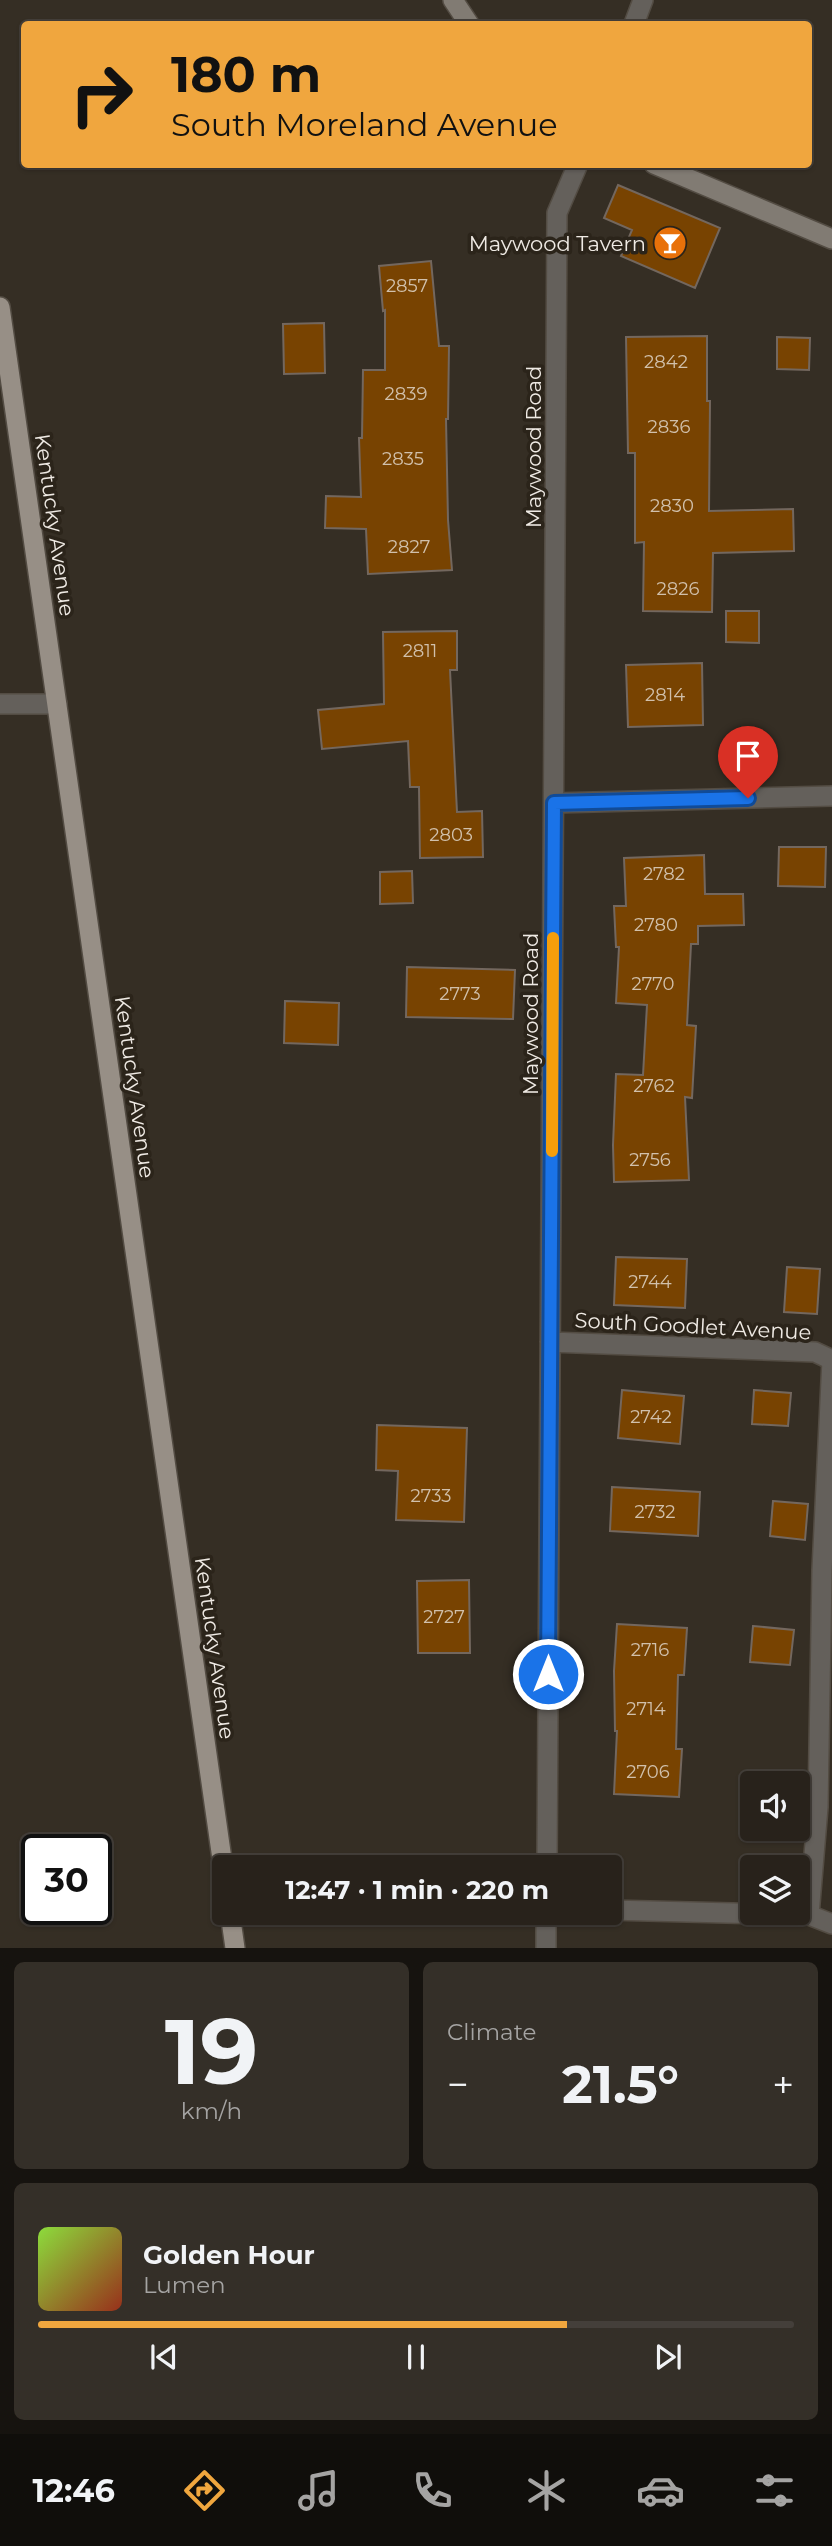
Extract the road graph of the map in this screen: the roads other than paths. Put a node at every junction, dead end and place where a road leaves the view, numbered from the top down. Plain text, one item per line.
1 (453, 0) edge
2 (643, 0) edge
3 (467, 21) edge
4 (635, 21) edge
5 (576, 168) edge
6 (663, 168) edge
7 (832, 239) edge
8 (0, 307) edge
9 (0, 704) edge
10 (57, 704) junction
11 (832, 796) edge
12 (554, 803) junction
13 (550, 1342) junction
14 (832, 1360) edge
15 (221, 1855) edge
16 (547, 1855) edge
17 (810, 1903) edge
18 (622, 1910) edge
19 (740, 1913) edge
20 (810, 1915) edge
21 (832, 1924) edge
22 (231, 1925) edge
23 (546, 1925) edge
24 (234, 1948) edge
25 (546, 1948) edge

1 - 3 main road
2 - 4 street
5 - 12 street, Maywood Road
6 - 7 main road
8 - 10 main road, Kentucky Avenue
9 - 10 street
10 - 15 main road, Kentucky Avenue
11 - 12 street
12 - 13 street, Maywood Road
13 - 14 street, South Goodlet Avenue
13 - 16 street, Maywood Road
14 - 17 street
18 - 19 street
20 - 21 street
22 - 24 main road
23 - 25 street

